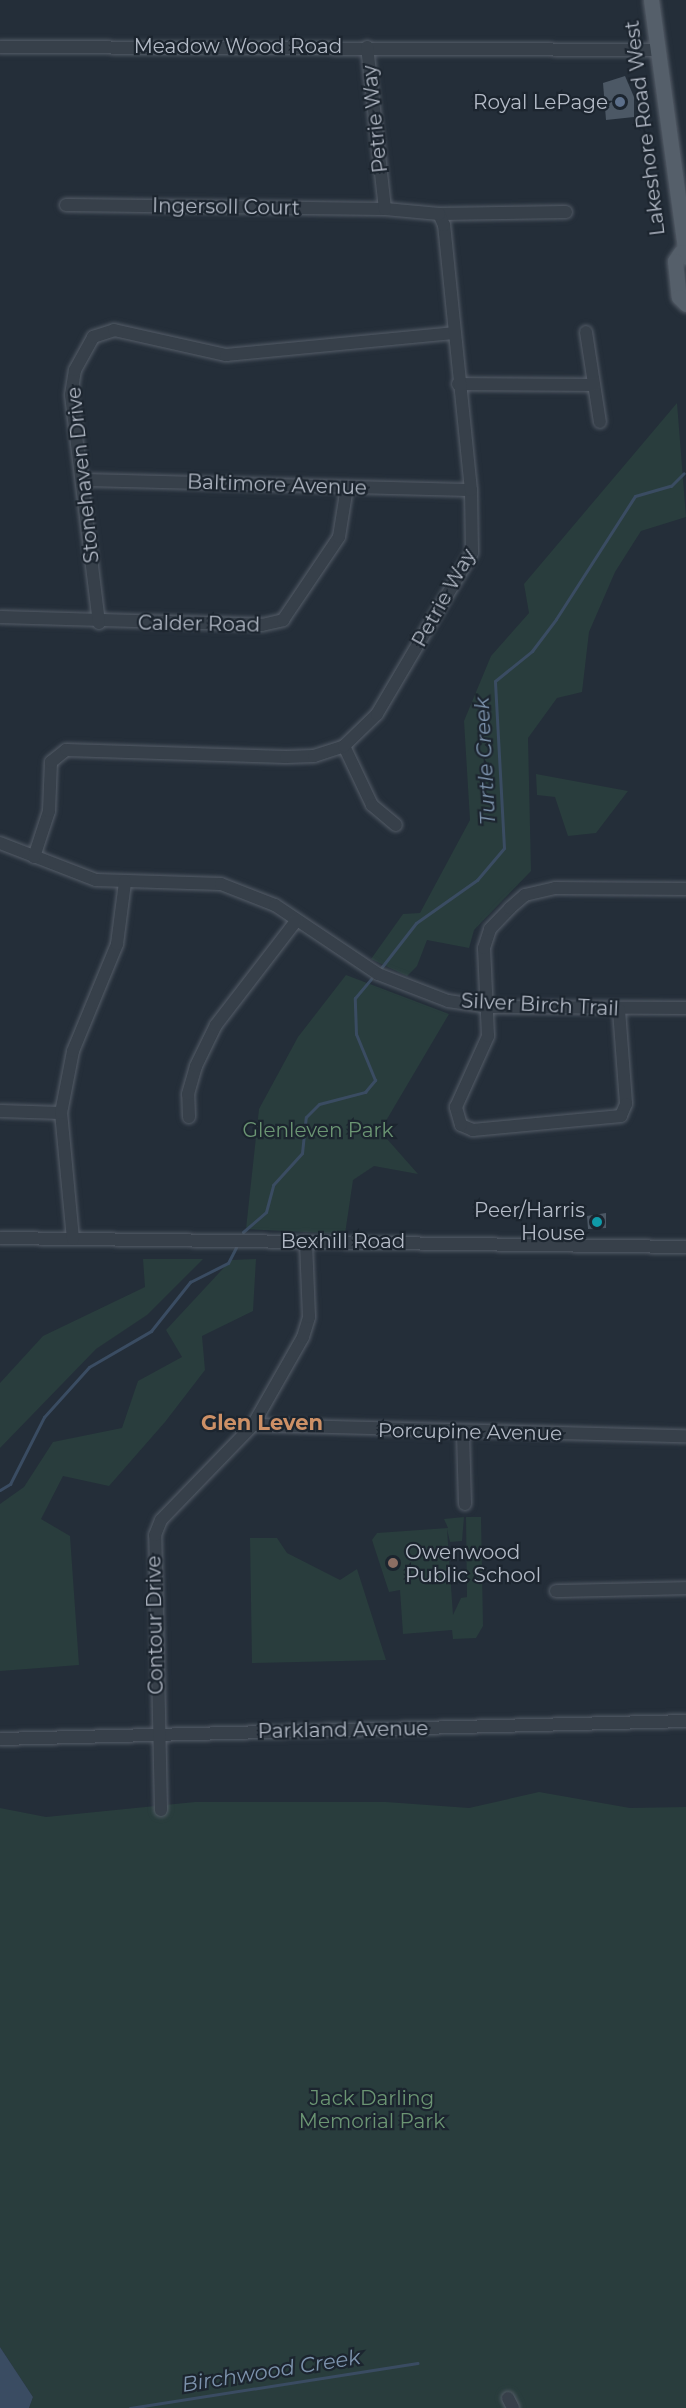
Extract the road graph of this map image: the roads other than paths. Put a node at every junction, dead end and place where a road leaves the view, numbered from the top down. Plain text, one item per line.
1 (651, 0) edge
2 (367, 46) junction
3 (0, 47) edge
4 (657, 50) junction
5 (66, 205) dead end
6 (385, 209) junction
7 (566, 212) dead end
8 (439, 214) junction
9 (684, 254) edge
10 (686, 304) edge
11 (586, 332) dead end
12 (453, 333) junction
13 (458, 384) junction
14 (594, 385) junction
15 (600, 422) dead end
16 (82, 480) junction
17 (347, 488) junction
18 (471, 490) junction
19 (0, 617) edge
20 (99, 623) junction
21 (344, 746) junction
22 (396, 825) dead end
23 (0, 843) edge
24 (34, 857) junction
25 (125, 882) junction
26 (686, 889) edge
27 (296, 921) junction
28 (489, 1006) junction
29 (686, 1008) edge
30 (619, 1010) junction
31 (0, 1111) edge
32 (61, 1113) junction
33 (189, 1117) dead end
34 (0, 1238) edge
35 (73, 1239) junction
36 (306, 1241) junction
37 (686, 1247) edge
38 (253, 1425) junction
39 (463, 1433) junction
40 (686, 1436) edge
41 (465, 1504) dead end
42 (686, 1588) edge
43 (556, 1591) dead end
44 (686, 1721) edge
45 (156, 1735) junction
46 (0, 1739) edge
47 (161, 1810) dead end

1 - 4 main road, Lakeshore Road West
2 - 3 street, Meadow Wood Road
2 - 4 street, Meadow Wood Road
2 - 6 street, Petrie Way
4 - 9 main road, Lakeshore Road West
5 - 6 street, Ingersoll Court
6 - 8 street
7 - 8 street
8 - 12 street, Petrie Way
9 - 10 main road, Lakeshore Road West
11 - 14 street
12 - 13 street, Petrie Way
12 - 16 street, Stonehaven Drive
13 - 14 street
13 - 18 street, Petrie Way
14 - 15 street
16 - 17 street, Baltimore Avenue
16 - 20 street, Stonehaven Drive
17 - 18 street, Baltimore Avenue
17 - 20 street, Calder Road
18 - 21 street, Petrie Way
19 - 20 street, Calder Road
21 - 22 street
21 - 24 street, Petrie Way
23 - 24 street, Silver Birch Trail
24 - 25 street, Silver Birch Trail
25 - 27 street, Silver Birch Trail
25 - 32 street
26 - 28 street
27 - 28 street, Silver Birch Trail
27 - 33 street
28 - 30 street, Silver Birch Trail
28 - 30 street
29 - 30 street, Silver Birch Trail
31 - 32 street
32 - 35 street
34 - 35 street, Bexhill Road
35 - 36 street, Bexhill Road
36 - 37 street, Bexhill Road
36 - 38 street, Contour Drive
38 - 39 street, Porcupine Avenue
38 - 45 street, Contour Drive
39 - 40 street, Porcupine Avenue
39 - 41 street
42 - 43 street
44 - 45 street, Parkland Avenue
45 - 46 street, Parkland Avenue
45 - 47 street, Contour Drive

